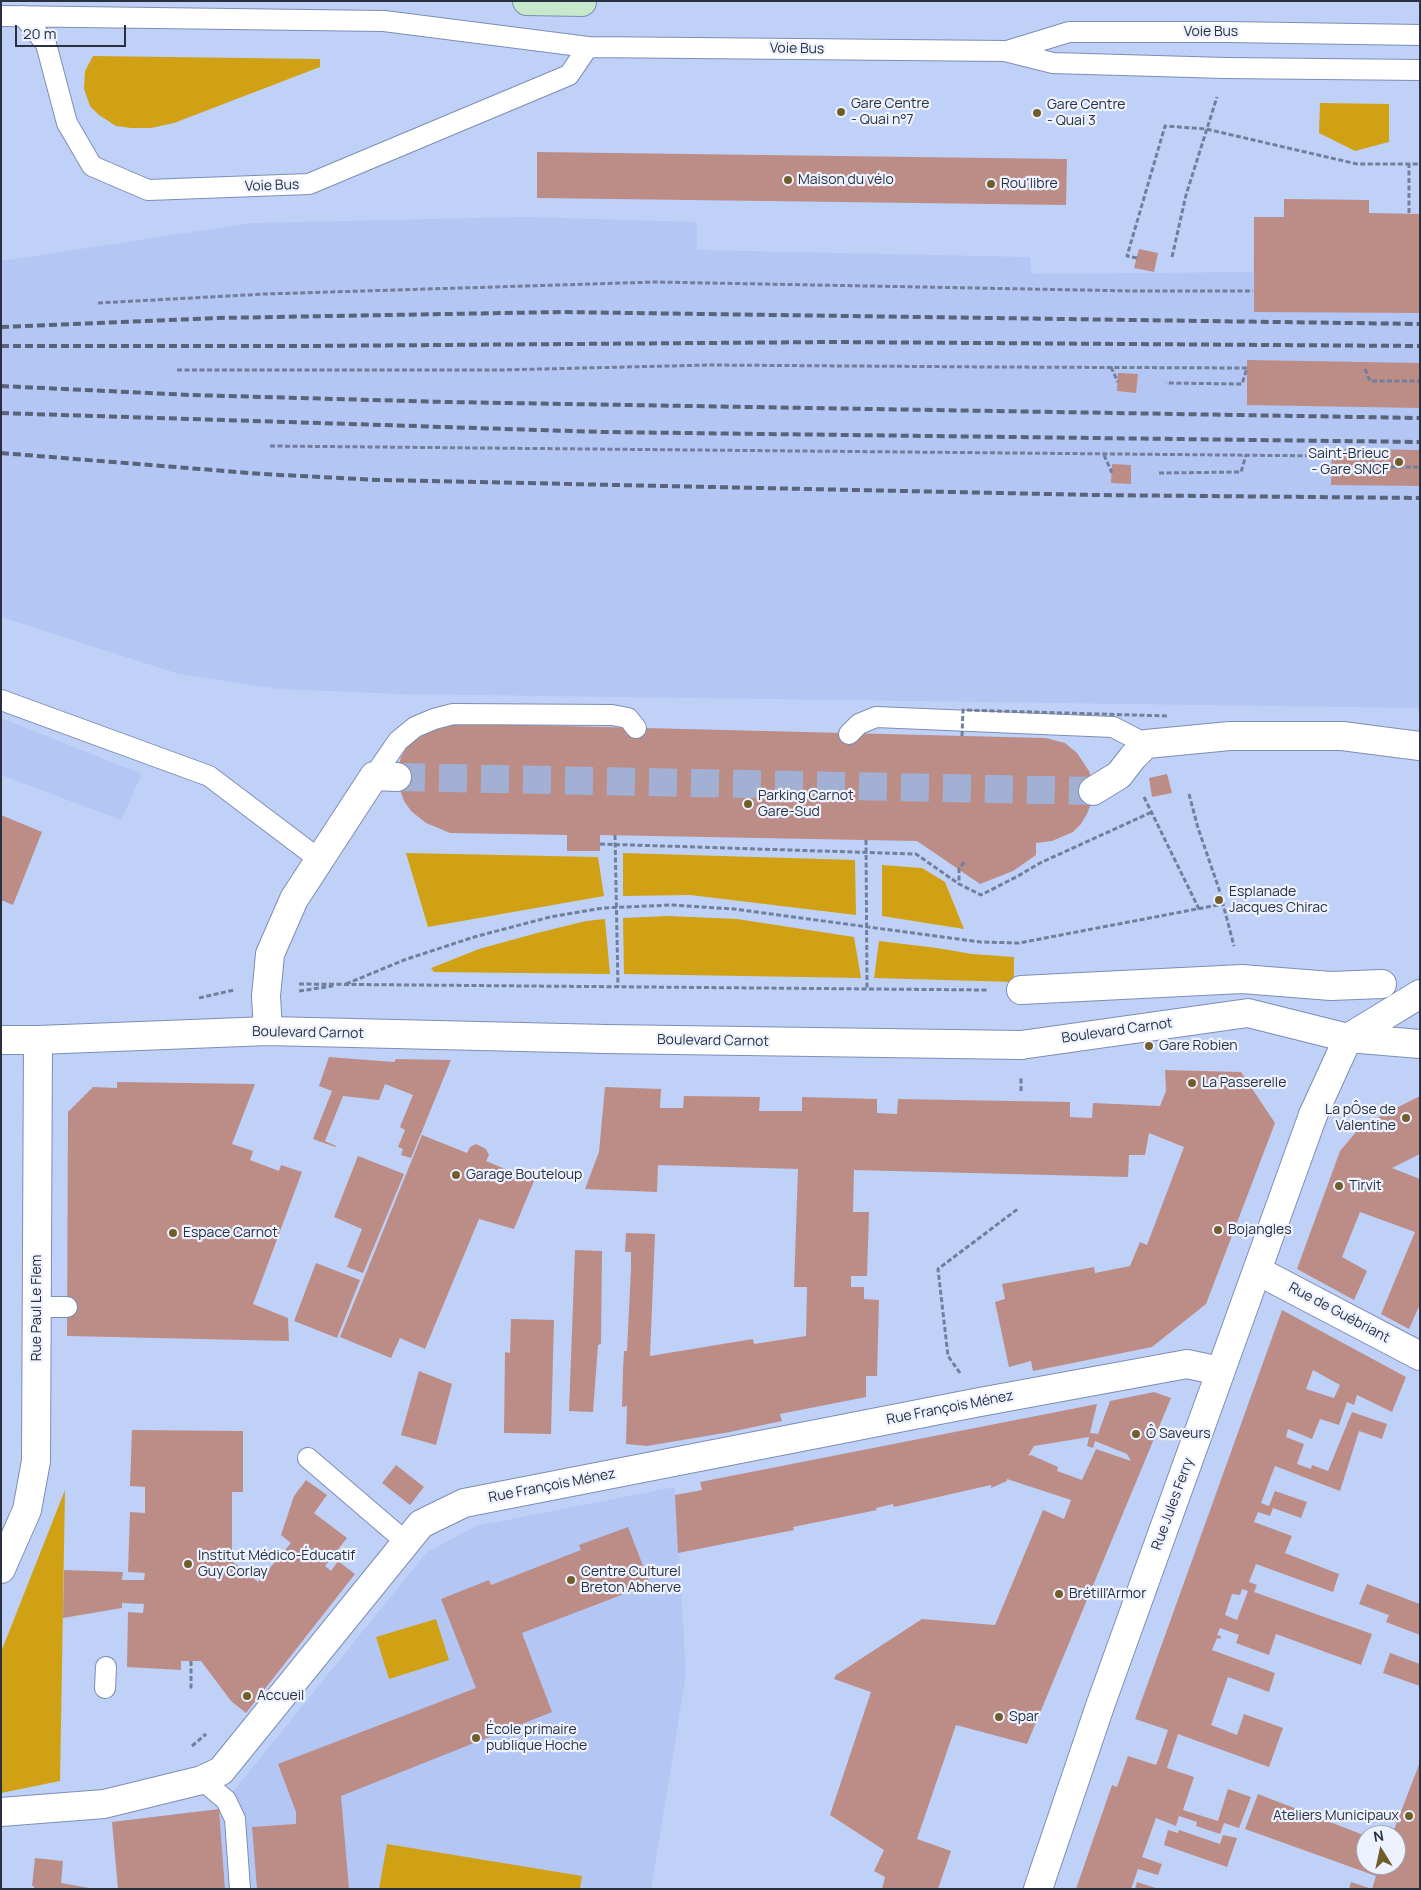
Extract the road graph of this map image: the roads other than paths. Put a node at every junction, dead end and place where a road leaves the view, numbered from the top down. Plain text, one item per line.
1 (527, 1) edge
2 (583, 2) edge
3 (1, 16) edge
4 (23, 16) junction
5 (1420, 35) edge
6 (588, 47) junction
7 (1005, 51) junction
8 (1420, 70) edge
9 (1, 700) edge
10 (636, 728) dead end
11 (849, 734) dead end
12 (1146, 744) junction
13 (1420, 746) edge
14 (386, 776) joint
15 (1093, 791) tunnel mouth
16 (320, 860) junction
17 (1382, 984) dead end
18 (1021, 990) road end
19 (1420, 994) edge
20 (268, 1031) junction
21 (1348, 1038) junction
22 (1, 1040) edge
23 (38, 1040) junction
24 (1420, 1044) edge
25 (1258, 1270) junction
26 (67, 1306) dead end
27 (37, 1307) junction
28 (1420, 1356) edge
29 (1220, 1370) junction
30 (308, 1458) dead end
31 (8, 1536) edge
32 (406, 1542) junction
33 (1, 1569) edge
34 (106, 1667) dead end
35 (105, 1688) dead end
36 (202, 1780) junction
37 (1, 1812) edge
38 (240, 1889) edge
39 (1038, 1889) edge

1 - 2 main road
3 - 4 lane, Voie Bus
4 - 6 lane, Voie Bus
4 - 6 lane, Voie Bus
5 - 7 lane, Voie Bus
6 - 7 lane, Voie Bus
7 - 8 lane, Voie Bus
9 - 16 lane
10 - 14 lane
11 - 12 lane
12 - 13 street
12 - 15 street
14 - 16 street
16 - 20 street
17 - 18 street
19 - 21 street
20 - 21 street, Boulevard Carnot
20 - 23 street, Boulevard Carnot
21 - 24 street, Boulevard Carnot
21 - 25 street, Rue Jules Ferry
22 - 23 street, Boulevard Carnot
23 - 27 street, Rue Paul Le Flem
25 - 28 street, Rue de Guébriant
25 - 29 street, Rue Jules Ferry
26 - 27 lane
27 - 31 street, Rue Paul Le Flem
29 - 32 street, Rue François Ménez
29 - 39 street, Rue Jules Ferry
30 - 32 lane
31 - 33 street, Rue Paul Le Flem
32 - 36 street, Rue François Ménez
34 - 35 lane
36 - 37 street, Rue François Ménez
36 - 38 lane

